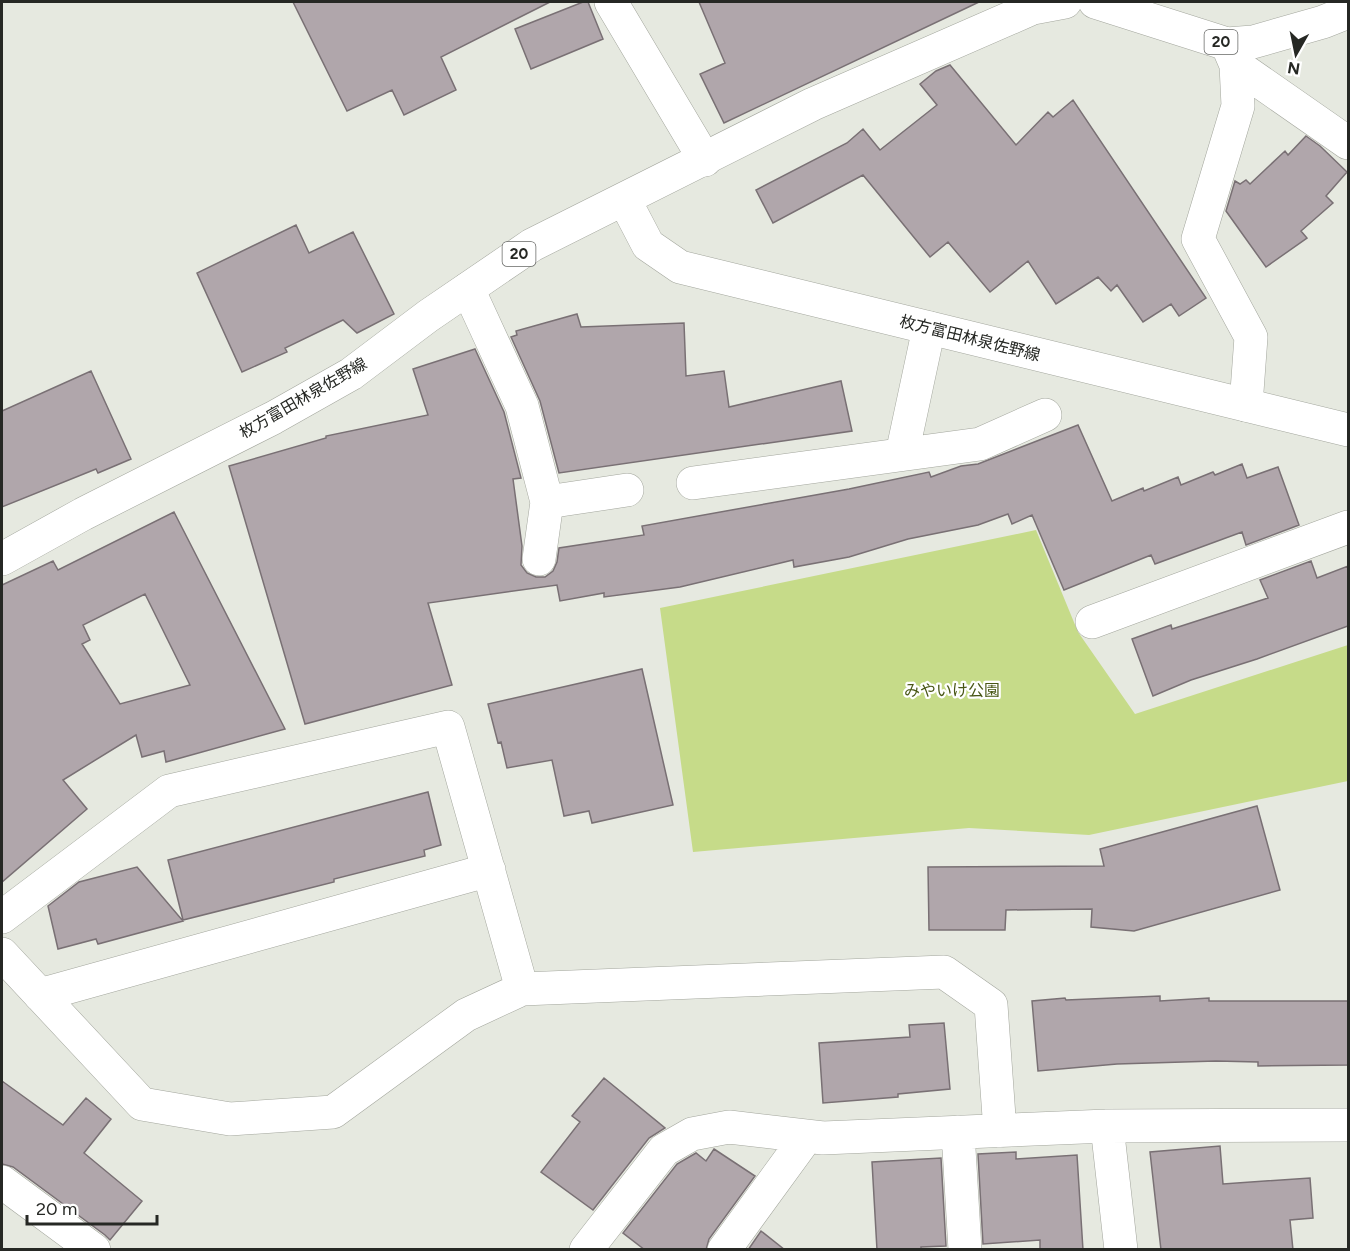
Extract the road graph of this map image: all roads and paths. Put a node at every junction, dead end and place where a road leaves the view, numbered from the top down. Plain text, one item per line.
1 (611, 2) edge
2 (1065, 2) edge
3 (1095, 2) edge
4 (1348, 12) edge
5 (1232, 54) junction
6 (1348, 143) edge
7 (705, 160) junction
8 (624, 199) junction
9 (468, 289) junction
10 (929, 328) junction
11 (1246, 405) junction
12 (1045, 415) dead end
13 (1348, 430) edge
14 (902, 454) junction
15 (693, 483) dead end
16 (627, 490) dead end
17 (547, 502) junction
18 (1348, 527) edge
19 (2, 559) edge
20 (539, 559) dead end
21 (1092, 622) dead end
22 (489, 870) junction
23 (2, 917) edge
24 (2, 954) edge
25 (522, 989) junction
26 (40, 995) junction
27 (1107, 1126) junction
28 (1000, 1131) junction
29 (1348, 1131) edge
30 (958, 1132) junction
31 (807, 1136) junction
32 (2, 1182) edge
33 (94, 1250) edge
34 (585, 1250) edge
35 (724, 1250) edge
36 (965, 1250) edge
37 (1121, 1250) edge

1 - 7 street
2 - 7 street, 枚方富田林泉佐野線 / 20
3 - 5 street, 20
4 - 5 street, 20
5 - 6 street
5 - 11 street
7 - 8 street, 枚方富田林泉佐野線 / 20
8 - 9 street, 枚方富田林泉佐野線 / 20
8 - 10 street, 枚方富田林泉佐野線
9 - 17 street
9 - 19 street, 枚方富田林泉佐野線 / 20
10 - 11 street, 枚方富田林泉佐野線
10 - 14 street
11 - 13 street, 枚方富田林泉佐野線
12 - 14 street
14 - 15 street
16 - 17 street
17 - 20 street
18 - 21 street
22 - 23 street
22 - 25 street
22 - 26 street
24 - 26 street
25 - 26 street
25 - 28 street
27 - 28 street
27 - 29 street
27 - 37 street
28 - 30 street
30 - 31 street
30 - 36 street
31 - 34 street
31 - 35 street
32 - 33 street

